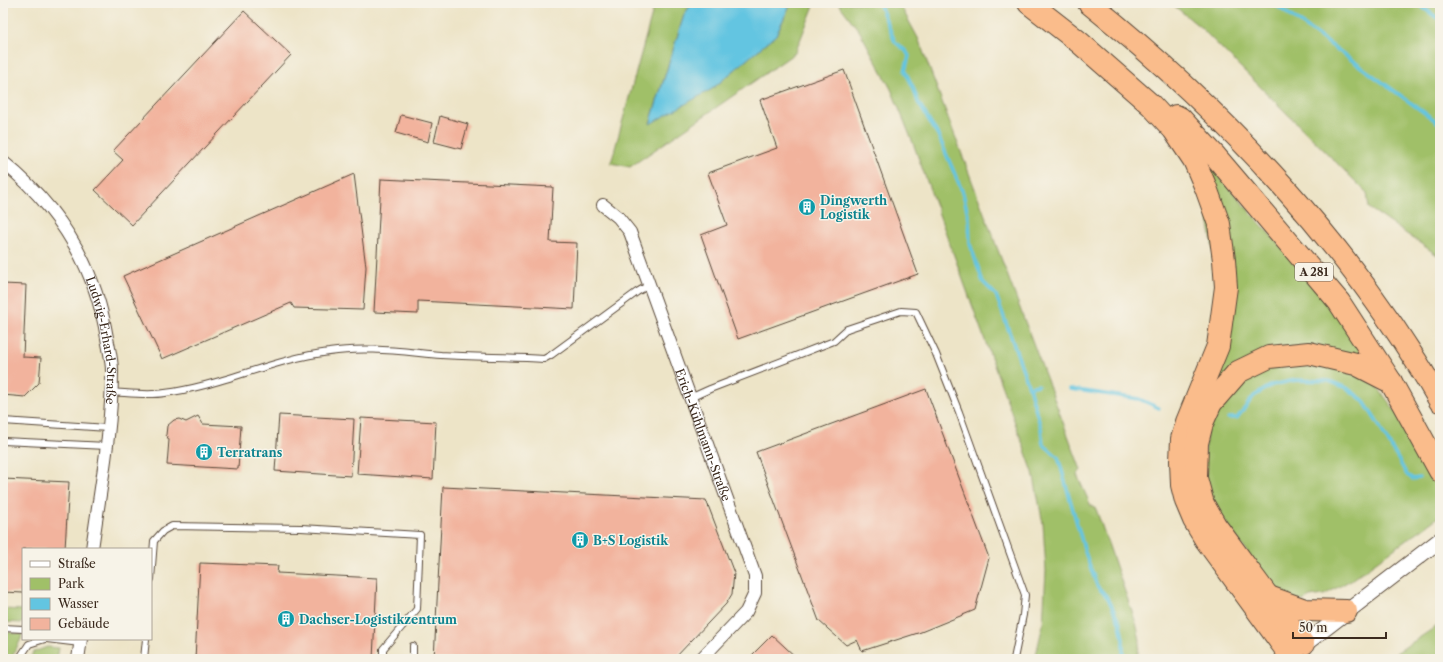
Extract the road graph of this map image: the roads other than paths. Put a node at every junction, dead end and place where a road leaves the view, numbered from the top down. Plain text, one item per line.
1 (1029, 3) edge
2 (1089, 3) edge
3 (1151, 105) junction
4 (3, 162) edge
5 (603, 205) dead end
6 (649, 285) junction
7 (1391, 382) junction
8 (111, 392) junction
9 (690, 398) junction
10 (1440, 401) edge
11 (3, 421) edge
12 (108, 428) junction
13 (3, 441) edge
14 (106, 446) junction
15 (1440, 471) edge
16 (1436, 543) edge
17 (92, 548) edge
18 (152, 566) edge
19 (1269, 597) junction
20 (1346, 611) junction
21 (3, 628) edge
22 (22, 629) edge
23 (43, 640) edge
24 (63, 640) edge
25 (146, 640) edge
26 (80, 641) edge
27 (413, 646) dead end
28 (1293, 653) edge
29 (19, 659) edge
30 (78, 659) edge
31 (144, 659) edge
32 (383, 659) edge
33 (412, 659) edge
34 (700, 659) edge
35 (1014, 659) edge

1 - 3 highway, A 281
2 - 10 highway, A 281
3 - 7 highway, A 281
3 - 28 highway
4 - 8 street, Ludwig-Erhard-Straße
5 - 6 street, Erich-Kühlmann-Straße
6 - 8 lane
6 - 9 street, Erich-Kühlmann-Straße
7 - 15 highway, A 281
7 - 19 highway
8 - 12 street, Ludwig-Erhard-Straße
9 - 34 street, Erich-Kühlmann-Straße
9 - 35 lane
11 - 12 lane
12 - 14 street, Ludwig-Erhard-Straße
13 - 14 lane
14 - 17 street, Ludwig-Erhard-Straße
16 - 20 street
18 - 32 lane
19 - 20 highway
19 - 28 highway
20 - 28 street
21 - 22 lane
23 - 29 lane
24 - 26 lane
25 - 31 lane
26 - 30 street
27 - 33 lane

